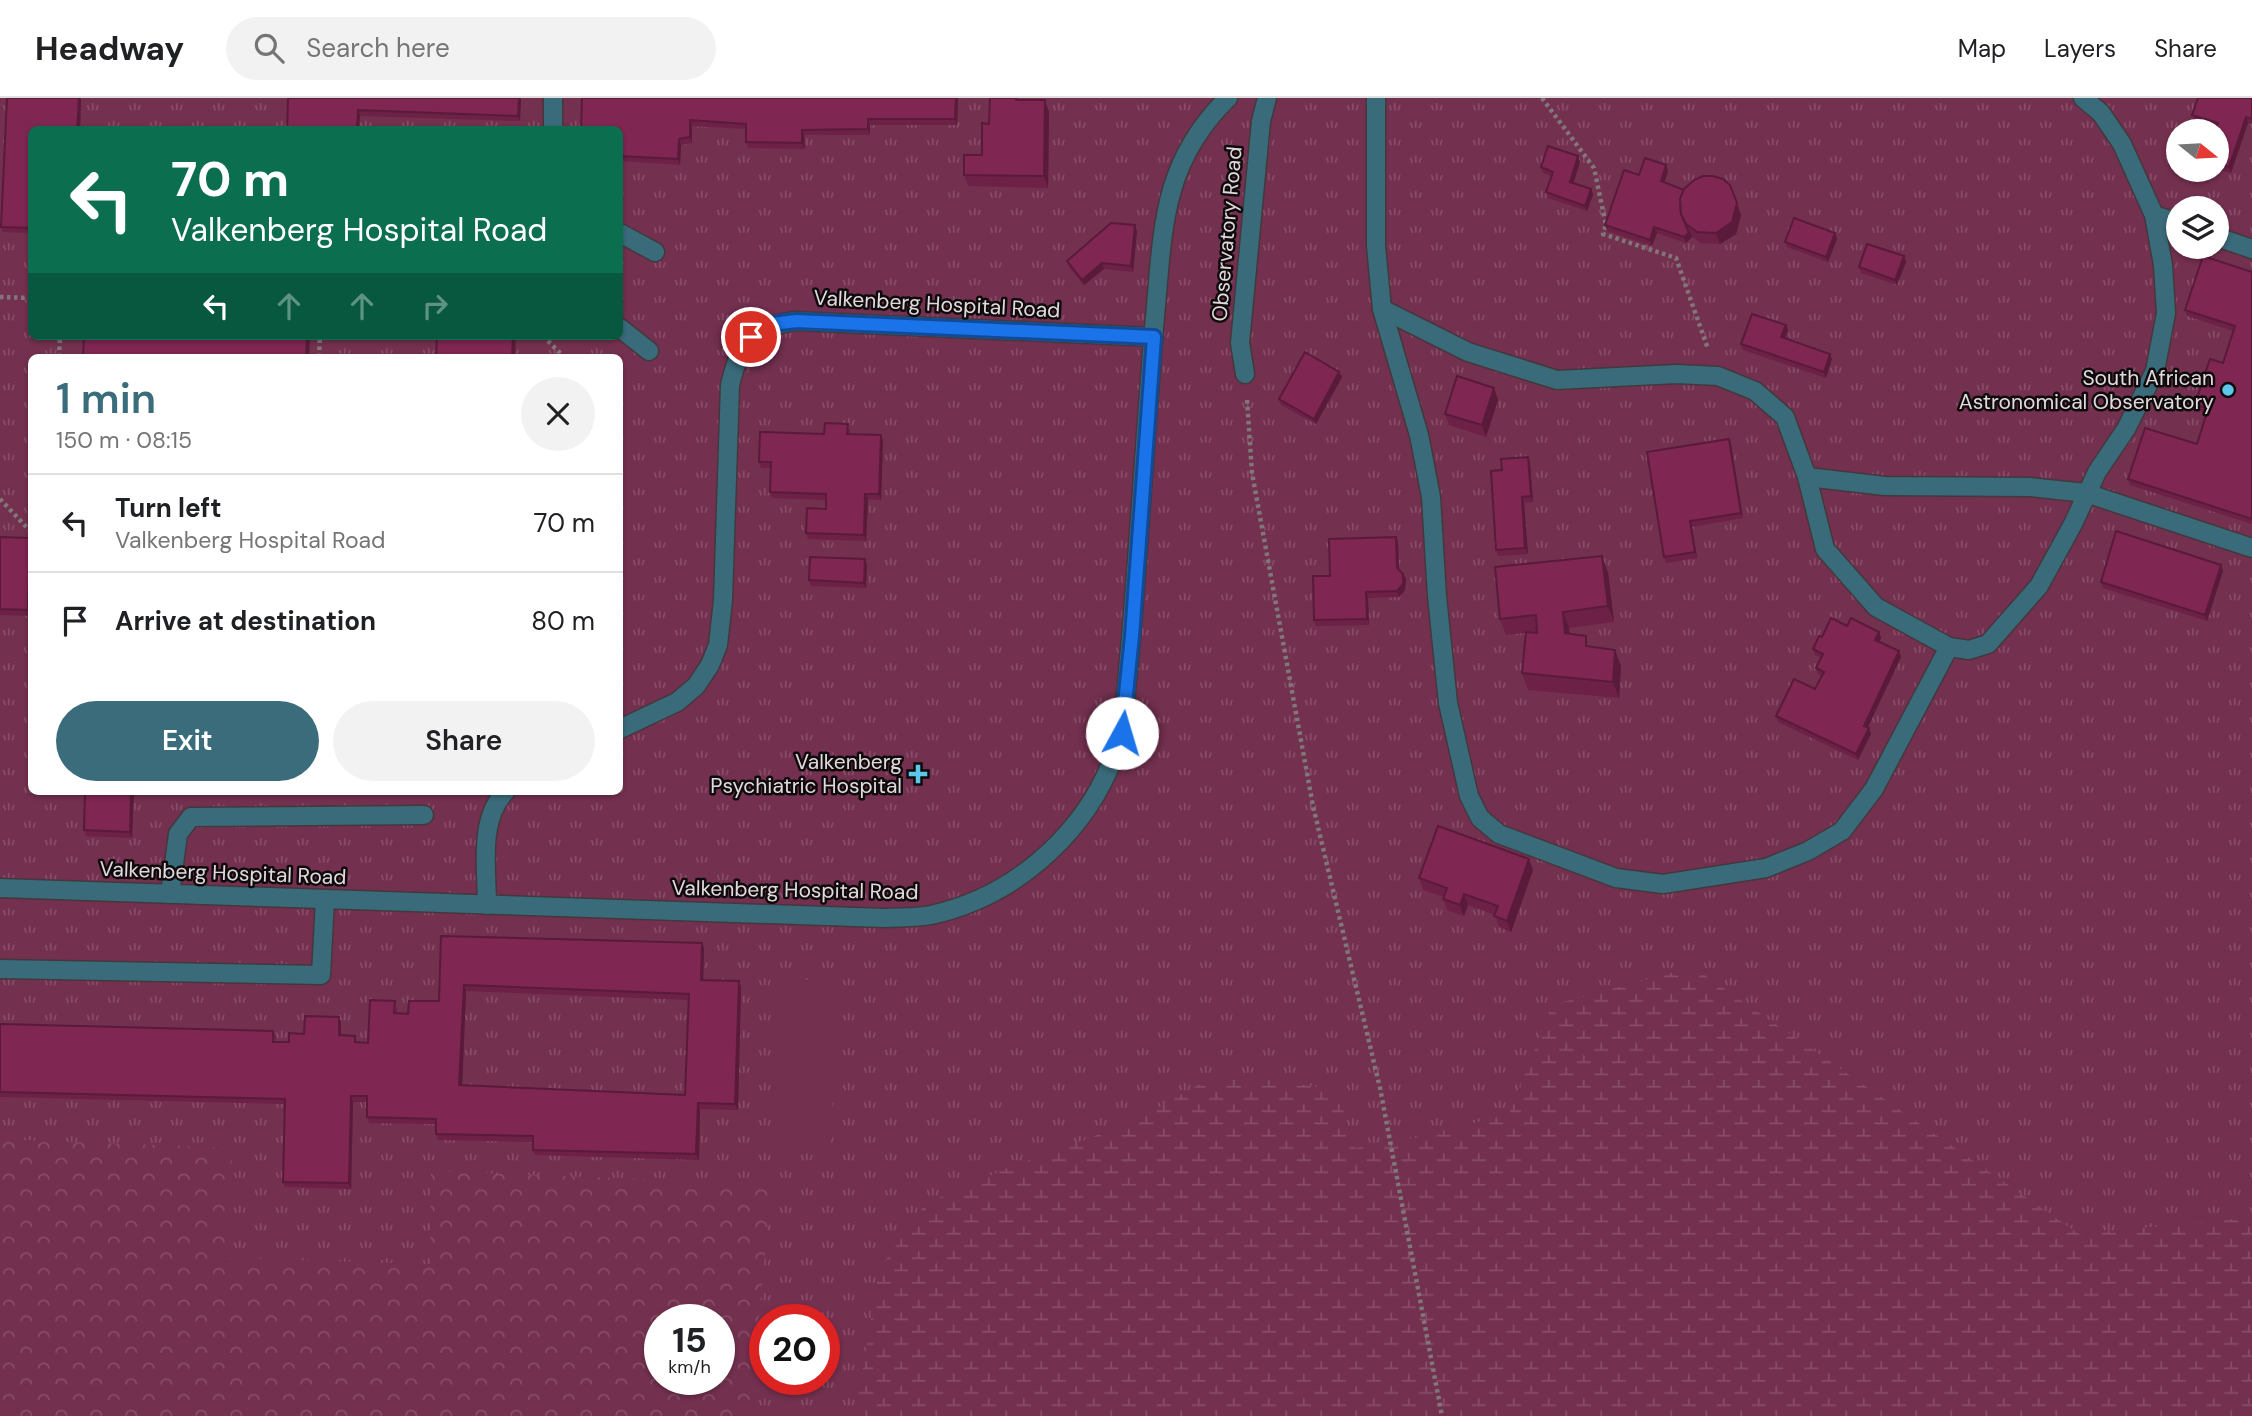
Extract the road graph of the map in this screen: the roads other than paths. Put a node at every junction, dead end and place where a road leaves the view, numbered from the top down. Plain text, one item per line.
1 (553, 98) edge
2 (1227, 98) edge
3 (1267, 98) edge
4 (1376, 98) edge
5 (2083, 98) edge
6 (553, 126) edge
7 (2154, 215) junction
8 (2166, 219) edge
9 (623, 235) edge
10 (2229, 241) edge
11 (2252, 249) edge
12 (654, 252) dead end
13 (1382, 309) junction
14 (623, 330) edge
15 (1154, 337) junction
16 (649, 351) dead end
17 (1245, 374) road end
18 (1807, 477) junction
19 (2086, 493) junction
20 (2252, 548) edge
21 (1949, 647) junction
22 (623, 728) edge
23 (502, 795) edge
24 (424, 815) dead end
25 (0, 888) edge
26 (170, 894) junction
27 (325, 899) junction
28 (487, 905) junction
29 (0, 969) edge

1 - 6 street
2 - 15 street, Valkenberg Hospital Road
3 - 17 street, Observatory Road
4 - 13 street
5 - 7 street
7 - 8 street
7 - 19 street
9 - 12 street
10 - 11 street
13 - 18 street
13 - 21 street
14 - 16 street
15 - 22 street, Valkenberg Hospital Road
15 - 28 street, Valkenberg Hospital Road
18 - 19 street
18 - 21 street
19 - 20 street
19 - 21 street
23 - 28 street
24 - 26 street
25 - 26 street, Valkenberg Hospital Road
26 - 27 street, Valkenberg Hospital Road
27 - 28 street, Valkenberg Hospital Road
27 - 29 street

